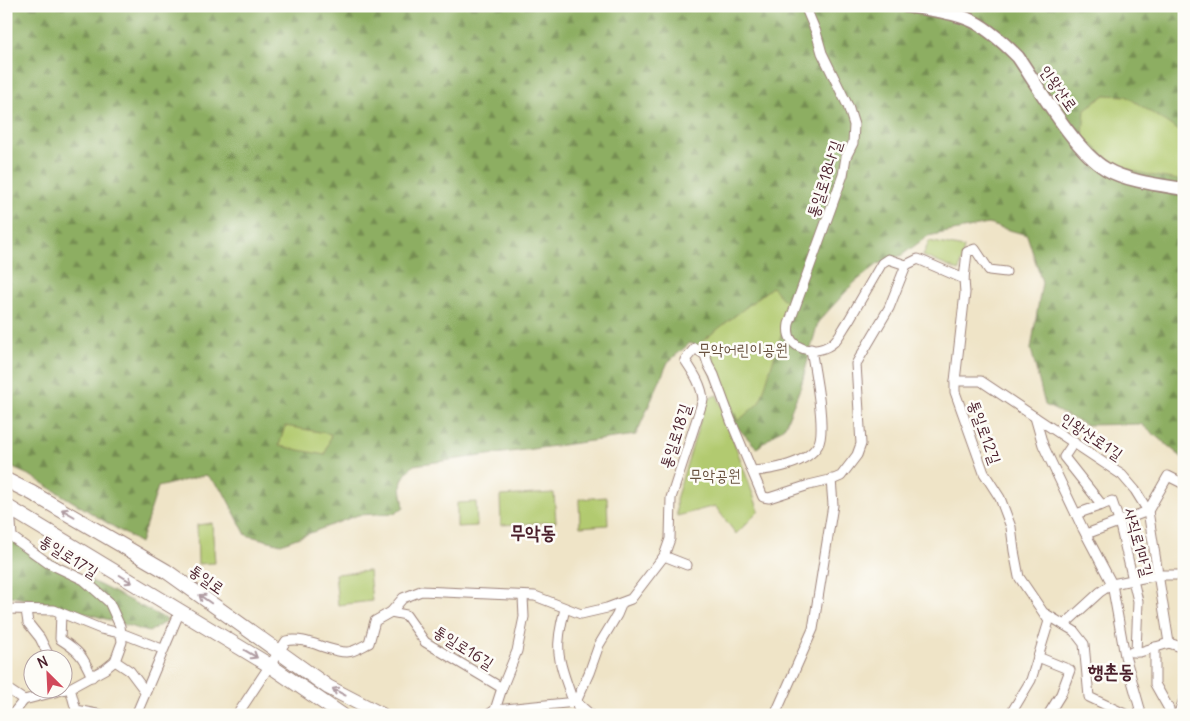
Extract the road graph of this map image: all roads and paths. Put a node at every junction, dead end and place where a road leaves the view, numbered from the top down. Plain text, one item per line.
1 (806, 6) edge
2 (906, 6) edge
3 (1184, 189) edge
4 (906, 265) junction
5 (1006, 272) dead end
6 (964, 280) junction
7 (811, 349) junction
8 (955, 381) junction
9 (1034, 417) junction
10 (1074, 442) junction
11 (752, 471) junction
12 (831, 479) junction
13 (6, 480) edge
14 (1184, 484) edge
15 (1102, 505) junction
16 (8, 507) edge
17 (1148, 511) junction
18 (1076, 514) junction
19 (1119, 521) junction
20 (1086, 534) junction
21 (664, 556) junction
22 (687, 565) dead end
23 (1158, 575) junction
24 (1184, 575) edge
25 (1134, 581) junction
26 (1112, 584) junction
27 (523, 597) junction
28 (622, 603) junction
29 (6, 609) edge
30 (565, 609) junction
31 (26, 610) junction
32 (180, 611) junction
33 (391, 612) junction
34 (1043, 612) junction
35 (61, 613) junction
36 (1064, 625) junction
37 (121, 633) junction
38 (1169, 643) junction
39 (45, 648) edge
40 (1155, 648) junction
41 (1184, 648) edge
42 (162, 649) junction
43 (279, 650) junction
44 (1136, 652) junction
45 (1124, 653) junction
46 (1038, 657) junction
47 (114, 661) junction
48 (269, 665) junction
49 (92, 677) junction
50 (72, 687) edge
51 (6, 688) edge
52 (502, 688) junction
53 (145, 691) junction
54 (72, 695) edge
55 (30, 698) edge
56 (1184, 699) edge
57 (24, 700) junction
58 (574, 702) junction
59 (493, 713) edge
60 (1176, 714) edge
61 (12, 715) edge
62 (102, 715) edge
63 (136, 715) edge
64 (237, 715) edge
65 (342, 715) edge
66 (382, 715) edge
67 (580, 715) edge
68 (591, 715) edge
69 (776, 715) edge
70 (1010, 715) edge
71 (1048, 715) edge
72 (1127, 715) edge
73 (1137, 715) edge

1 - 7 street, 통일로18나길
2 - 3 street, 인왕산로
4 - 6 street
4 - 7 street
4 - 12 street, 통일로18길
5 - 6 street, 통일로12길
6 - 8 street, 통일로12길
7 - 11 street
8 - 9 street, 인왕산로1길
8 - 34 street, 통일로12길
9 - 10 street, 인왕산로1길
9 - 18 street
10 - 15 street, 사직로1마길
10 - 17 street, 인왕산로1길
11 - 12 street, 통일로18길
11 - 21 street, 통일로18길
12 - 69 street
43 -> 13 main road, 통일로
14 - 17 street
15 - 18 street
15 - 19 street, 사직로1마길
16 -> 32 main road
16 - 37 street, 통일로17길
17 - 19 street
17 - 23 street
18 - 20 street
19 - 20 street
19 - 25 street, 사직로1마길
20 - 26 street
21 - 22 street
21 - 28 street, 통일로18길
23 - 24 street
23 - 25 street
23 - 38 street
25 - 26 street
25 - 44 street, 사직로1마길
26 - 36 street
26 - 45 street
27 - 30 street, 통일로18길
27 - 33 street, 통일로18길
27 - 52 street, 통일로16길
28 - 30 street, 통일로18길
28 - 58 street
29 - 31 street
30 - 58 street
31 - 35 street
31 - 39 street
32 - 42 street
32 -> 48 main road
33 - 43 street, 통일로18길
33 - 52 street, 통일로16길
34 - 36 street
34 - 46 street, 통일로12길
35 - 37 street
35 - 49 street
36 - 72 street
37 - 42 street
37 - 47 street
38 - 40 street
38 - 41 street
40 - 44 street
40 - 60 street
42 - 53 street
43 - 48 street
66 -> 43 main road, 통일로
44 - 45 street
45 - 73 street
46 - 70 street, 통일로12길
46 - 71 street
47 - 49 street
47 - 53 street
48 - 64 street
48 - 65 main road
49 - 50 street
51 - 57 street
52 - 59 street, 통일로16길
53 - 63 street
54 - 62 street
55 - 57 street
56 - 60 street
57 - 61 street
58 - 59 street, 통일로16길
58 - 67 street
58 - 68 street

